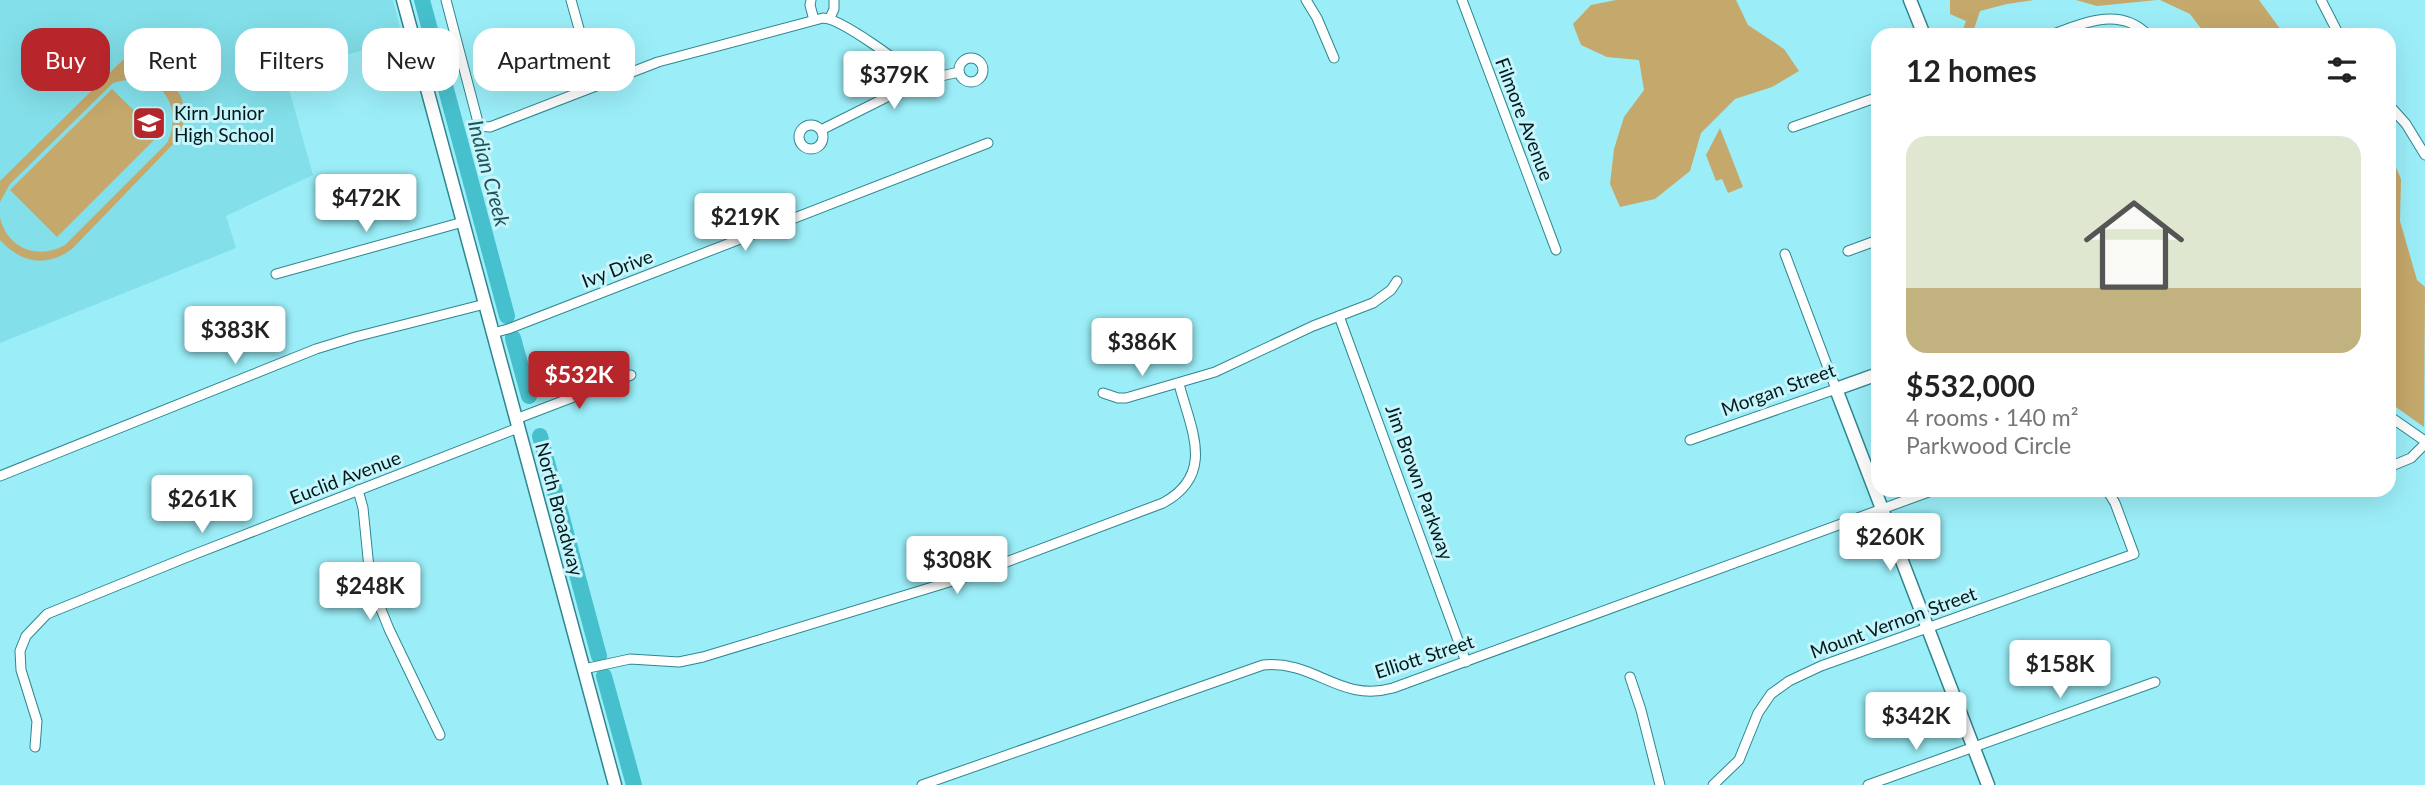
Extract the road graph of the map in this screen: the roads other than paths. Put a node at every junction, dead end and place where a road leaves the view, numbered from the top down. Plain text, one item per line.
1 (402, 0) edge
2 (446, 0) edge
3 (571, 0) edge
4 (811, 0) edge
5 (834, 0) edge
6 (1306, 0) edge
7 (1461, 0) edge
8 (1910, 0) edge
9 (2320, 0) edge
10 (830, 18) junction
11 (814, 20) junction
12 (578, 28) edge
13 (1921, 28) edge
14 (2071, 28) edge
15 (2139, 28) edge
16 (2336, 28) edge
17 (1334, 58) dead end
18 (635, 71) edge
19 (959, 72) dead end
20 (919, 80) junction
21 (581, 91) edge
22 (1871, 99) edge
23 (2396, 113) edge
24 (1793, 127) dead end
25 (821, 130) dead end
26 (988, 144) dead end
27 (2425, 155) edge
28 (463, 222) junction
29 (1871, 243) edge
30 (1556, 250) dead end
31 (1848, 251) dead end
32 (1785, 254) dead end
33 (276, 274) dead end
34 (1398, 281) dead end
35 (485, 304) junction
36 (1339, 316) junction
37 (493, 333) junction
38 (631, 375) dead end
39 (1871, 376) edge
40 (1179, 384) junction
41 (1836, 389) junction
42 (1103, 393) dead end
43 (2396, 421) edge
44 (517, 424) junction
45 (1690, 440) dead end
46 (2425, 442) edge
47 (2396, 465) edge
48 (0, 476) edge
49 (1871, 478) edge
50 (358, 490) junction
51 (1879, 497) edge
52 (1914, 497) edge
53 (2111, 497) edge
54 (1883, 508) junction
55 (1929, 627) junction
56 (1466, 662) junction
57 (584, 670) junction
58 (1630, 677) dead end
59 (2155, 682) dead end
60 (440, 735) dead end
61 (1974, 746) junction
62 (35, 747) dead end
63 (615, 785) edge
64 (922, 785) edge
65 (1660, 785) edge
66 (1713, 785) edge
67 (1868, 785) edge
68 (1988, 785) edge

1 - 28 main road, North Broadway
2 - 21 street
3 - 12 street
4 - 11 street
5 - 10 street
6 - 17 street
7 - 30 street, Filmore Avenue
8 - 13 main road
9 - 16 street
10 - 11 street
10 - 20 street
11 - 18 street
14 - 15 street
19 - 20 street
20 - 25 street
22 - 24 street
23 - 27 street
26 - 37 street, Ivy Drive
28 - 33 street
28 - 35 main road, North Broadway
29 - 31 street
32 - 41 street
34 - 36 street
35 - 37 main road, North Broadway
35 - 48 street
36 - 40 street
36 - 56 street, Jim Brown Parkway
37 - 44 main road, North Broadway
38 - 44 street, Euclid Avenue
39 - 41 main road, Morgan Street
40 - 42 street
40 - 57 street
41 - 45 street, Morgan Street
41 - 49 main road
43 - 46 street
44 - 50 street, Euclid Avenue
44 - 57 main road, North Broadway
46 - 47 street
50 - 60 street
50 - 62 street, Euclid Avenue
51 - 54 main road
52 - 54 street, Elliott Street
53 - 55 street, Mount Vernon Street
54 - 55 main road
54 - 56 street, Elliott Street
55 - 61 main road
55 - 66 street, Mount Vernon Street
56 - 64 street, Elliott Street
57 - 63 main road, North Broadway
58 - 65 street
59 - 61 street
61 - 67 street
61 - 68 main road

